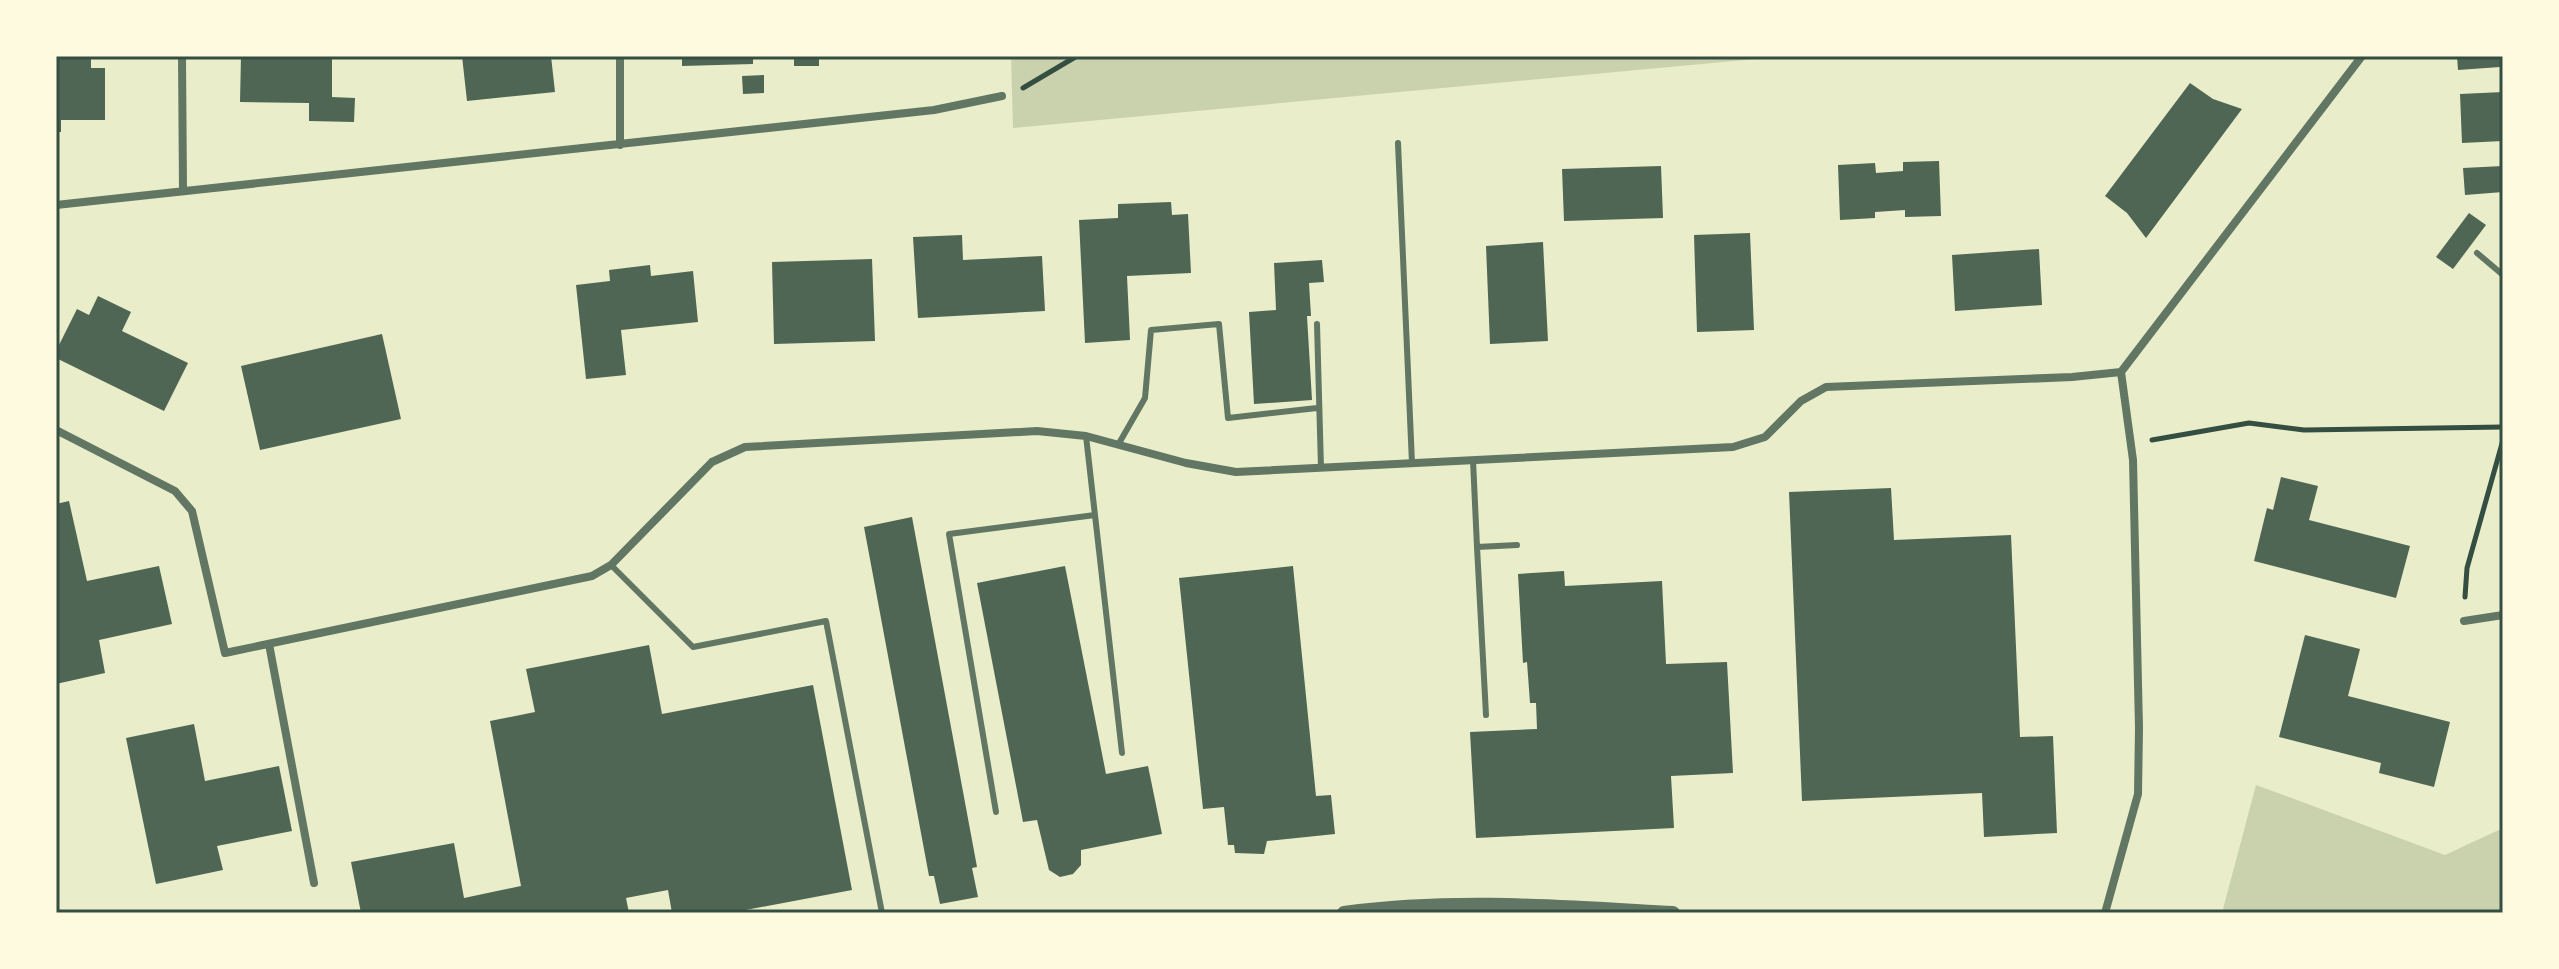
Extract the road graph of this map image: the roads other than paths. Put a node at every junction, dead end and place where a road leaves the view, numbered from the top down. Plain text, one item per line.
1 (182, 56) edge
2 (620, 56) edge
3 (2362, 56) edge
4 (1002, 96) road end
5 (1398, 143) dead end
6 (620, 145) junction
7 (183, 191) junction
8 (56, 205) edge
9 (2477, 253) dead end
10 (2503, 275) edge
11 (1317, 324) dead end
12 (2121, 372) junction
13 (1317, 408) junction
14 (56, 430) edge
15 (1086, 436) junction
16 (1118, 445) junction
17 (1473, 460) junction
18 (1412, 463) junction
19 (1321, 468) junction
20 (1095, 515) junction
21 (1517, 545) dead end
22 (1477, 547) junction
23 (611, 565) junction
24 (2503, 615) edge
25 (2464, 621) road end
26 (269, 644) junction
27 (1486, 715) dead end
28 (1122, 753) dead end
29 (996, 812) dead end
30 (314, 883) dead end
31 (882, 913) edge
32 (1344, 913) edge
33 (1673, 913) edge
34 (2105, 913) edge

1 - 7 street
2 - 6 street
3 - 12 street
4 - 6 street
5 - 18 lane
6 - 7 street
7 - 8 street
9 - 10 lane
11 - 13 lane
12 - 17 street
12 - 34 street
13 - 16 lane
13 - 19 lane
14 - 26 street
15 - 16 street
15 - 20 lane
15 - 23 street
16 - 19 street
17 - 18 street
17 - 22 lane
18 - 19 street
20 - 28 lane
20 - 29 lane
21 - 22 lane
22 - 27 lane
23 - 26 street
23 - 31 lane
24 - 25 street
26 - 30 street
32 - 33 street

